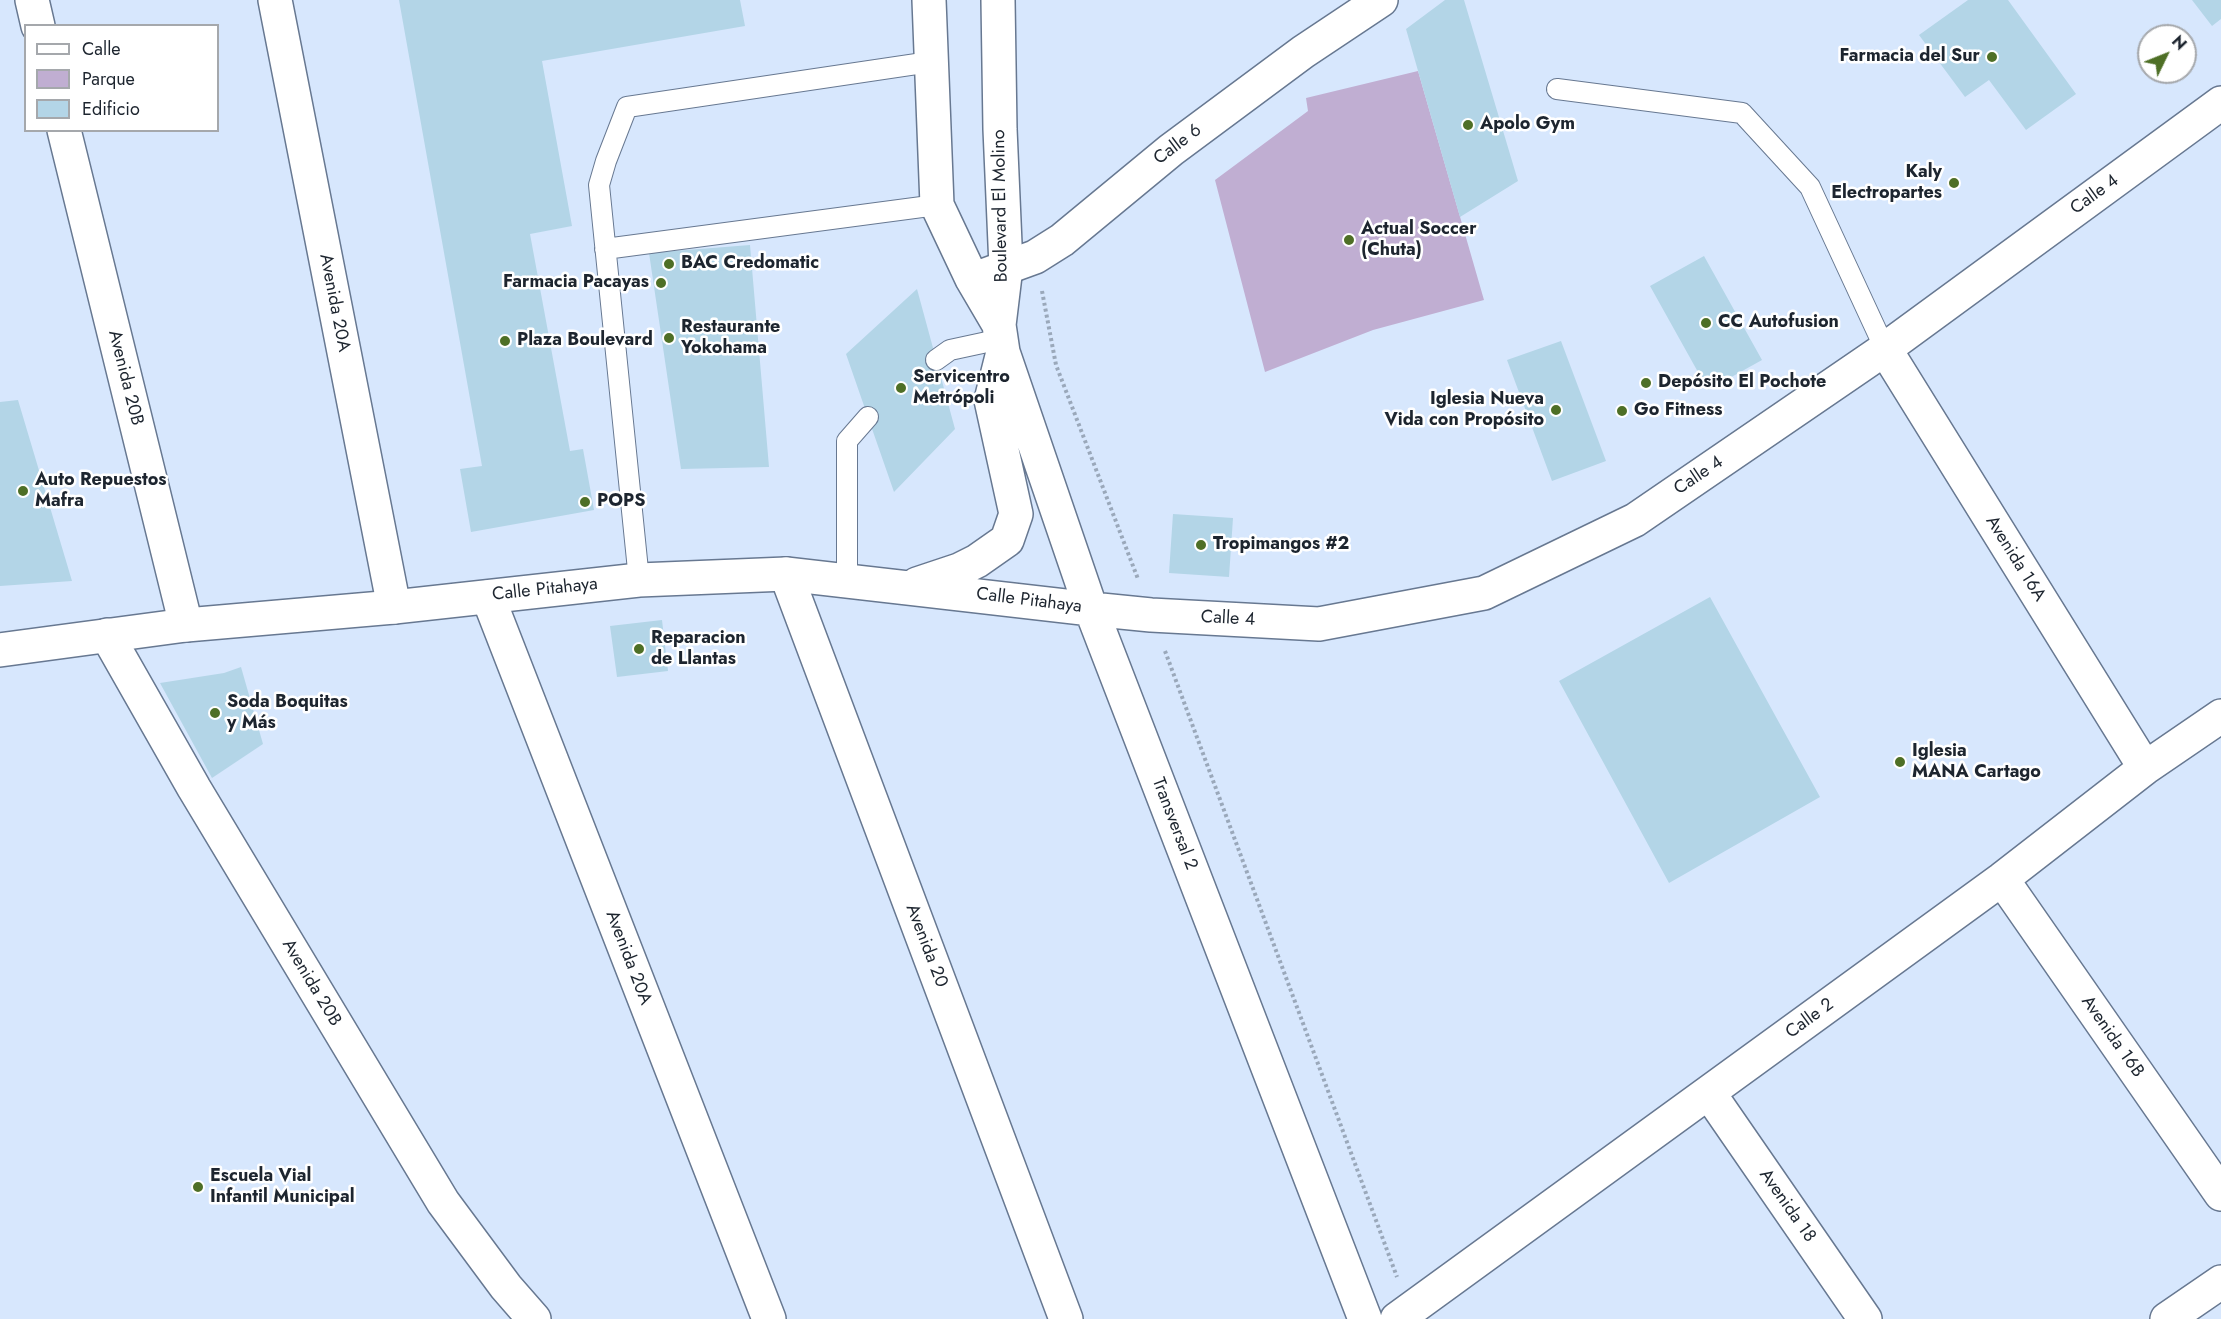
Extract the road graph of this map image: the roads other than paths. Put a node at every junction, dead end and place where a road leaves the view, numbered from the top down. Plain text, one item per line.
1 (32, 0) edge
2 (275, 0) edge
3 (929, 0) edge
4 (998, 0) edge
5 (1381, 0) edge
6 (38, 24) edge
7 (930, 62) junction
8 (1557, 89) dead end
9 (2221, 103) edge
10 (64, 132) edge
11 (937, 205) junction
12 (605, 249) junction
13 (1006, 267) junction
14 (972, 279) junction
15 (1001, 339) junction
16 (1885, 349) junction
17 (936, 360) dead end
18 (868, 417) dead end
19 (786, 574) junction
20 (639, 580) junction
21 (847, 580) junction
22 (910, 587) junction
23 (488, 597) junction
24 (394, 607) junction
25 (1091, 609) junction
26 (186, 625) junction
27 (107, 635) junction
28 (0, 650) edge
29 (2221, 716) edge
30 (2145, 768) junction
31 (2002, 879) junction
32 (1709, 1093) junction
33 (2221, 1194) edge
34 (2221, 1282) edge
35 (534, 1319) edge
36 (768, 1319) edge
37 (1065, 1319) edge
38 (1365, 1319) edge
39 (1396, 1319) edge
40 (1865, 1319) edge
41 (2167, 1319) edge

1 - 6 street
2 - 24 street, Avenida 20A
3 - 7 street, Boulevard El Molino
4 - 13 street, Boulevard El Molino
5 - 13 street, Calle 6
7 - 11 street, Boulevard El Molino
7 - 12 lane
8 - 16 lane
9 - 16 street, Calle 4
10 - 26 street, Avenida 20B
11 - 12 lane
11 - 14 street, Boulevard El Molino
12 - 20 lane
13 - 14 street, Calle 6
13 - 15 street, Boulevard El Molino
14 - 15 street, Boulevard El Molino
15 - 17 lane
15 - 22 street
15 - 25 street, Transversal 2
16 - 25 street, Calle 4
16 - 30 street, Avenida 16A
18 - 21 lane
19 - 20 street, Calle Pitahaya
19 - 21 street, Calle Pitahaya
19 - 37 street, Avenida 20
20 - 23 street, Calle Pitahaya
21 - 22 street, Calle Pitahaya
22 - 25 street, Calle Pitahaya
23 - 24 street, Calle Pitahaya
23 - 36 street, Avenida 20A
24 - 26 street, Calle Pitahaya
25 - 38 street, Transversal 2
26 - 27 street, Calle Pitahaya
27 - 28 street, Calle Pitahaya
27 - 35 street, Avenida 20B
29 - 30 street, Calle 2
30 - 31 street, Calle 2
31 - 32 street, Calle 2
31 - 33 street, Avenida 16B
32 - 39 street, Calle 2
32 - 40 street, Avenida 18
34 - 41 street

